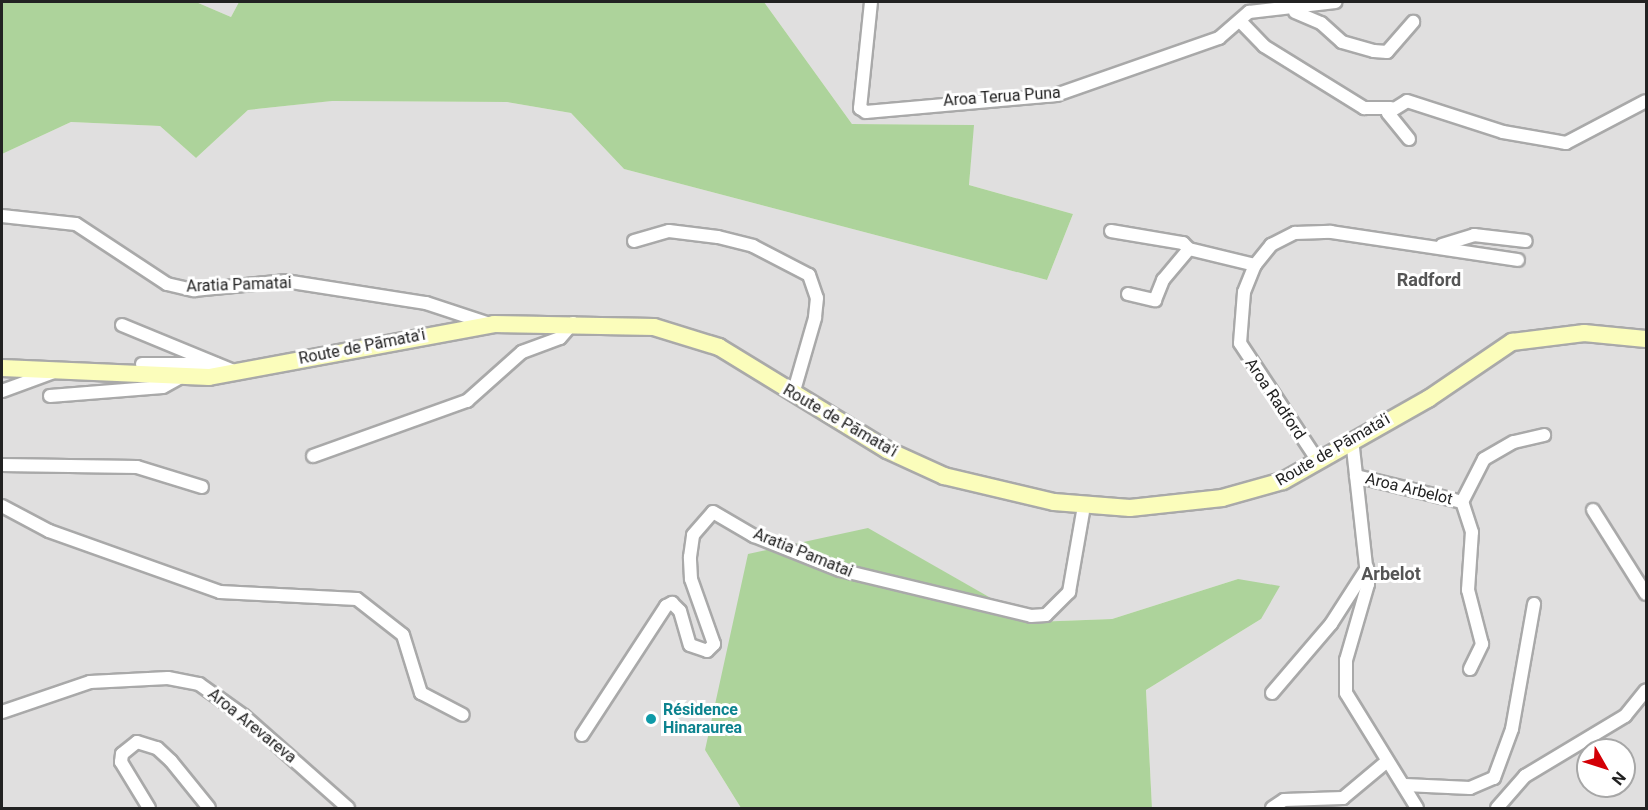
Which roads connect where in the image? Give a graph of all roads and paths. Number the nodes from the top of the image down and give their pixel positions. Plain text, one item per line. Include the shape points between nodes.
1 (871, 2) edge
2 (1335, 2) edge
3 (1291, 10) junction
4 (1240, 21) junction
5 (1413, 22) dead end
6 (1647, 101) edge
7 (1391, 108) junction
8 (1409, 139) dead end
9 (2, 216) edge
10 (1111, 231) dead end
11 (634, 241) dead end
12 (1526, 241) dead end
13 (1440, 246) junction
14 (1189, 249) junction
15 (1518, 260) dead end
16 (1255, 265) junction
17 (1128, 294) dead end
18 (573, 323) junction
19 (122, 325) dead end
20 (491, 325) junction
21 (1647, 339) edge
22 (142, 364) dead end
23 (2, 368) edge
24 (232, 369) junction
25 (58, 370) junction
26 (179, 378) junction
27 (2, 391) edge
28 (793, 394) junction
29 (50, 396) dead end
30 (1544, 435) dead end
31 (1352, 439) junction
32 (313, 456) dead end
33 (1318, 461) junction
34 (2, 465) edge
35 (1356, 476) junction
36 (202, 487) dead end
37 (1462, 502) junction
38 (1084, 506) junction
39 (2, 507) edge
40 (1593, 510) dead end
41 (1367, 568) junction
42 (1643, 589) edge
43 (1534, 604) dead end
44 (1470, 669) dead end
45 (1647, 690) edge
46 (1272, 693) dead end
47 (2, 712) edge
48 (463, 715) dead end
49 (582, 735) dead end
50 (1386, 762) junction
51 (1405, 785) junction
52 (1499, 805) edge
53 (149, 808) edge
54 (209, 808) edge
55 (348, 808) edge
56 (1272, 808) edge
57 (1417, 808) edge

1 - 4 street, Aroa Terua Puna via 860,108 866,112 1056,96 1186,52 1219,38
2 - 3 street, Aroa Terua Puna
3 - 4 street, Aroa Terua Puna via 1262,8
3 - 5 street, Aroa Terua Puna via 1309,15 1342,42 1374,51 1387,52
4 - 7 street via 1263,46 1364,108
6 - 7 street via 1566,143 1503,132 1420,102
7 - 8 street via 1388,113 1396,128
9 - 20 street, Aratia Pamatai via 76,224 167,284 194,290 285,281 426,303
10 - 14 street via 1183,243
11 - 28 street via 669,231 718,237 753,246 813,282 815,318
12 - 13 street, Aroa Radford via 1474,235
13 - 15 street, Aroa Radford
13 - 16 street, Aroa Radford via 1295,233 1271,245
14 - 16 street
14 - 17 street via 1163,280 1155,300
16 - 33 street, Aroa Radford via 1239,314 1240,343
18 - 20 main road, Route de Pāmata'i
18 - 28 main road, Route de Pāmata'i via 683,332 719,347
18 - 32 street via 560,338 522,352 467,401
19 - 24 street
20 - 24 main road, Route de Pāmata'i
21 - 31 main road, Route de Pāmata'i via 1584,333 1512,342 1428,399
22 - 24 street
23 - 25 main road, Route de Pāmata'i
24 - 26 main road, Route de Pāmata'i
25 - 26 main road, Route de Pāmata'i
25 - 27 street
26 - 29 street via 163,387
28 - 38 main road, Route de Pāmata'i via 928,470 974,485
30 - 37 street, Aroa Arbelot via 1514,442 1484,459
31 - 33 main road, Route de Pāmata'i
31 - 35 street, Aroa Arbelot
33 - 38 main road, Route de Pāmata'i via 1267,487 1214,499 1150,507
34 - 36 street via 137,467
35 - 37 street, Aroa Arbelot
35 - 41 street, Aroa Arbelot
37 - 44 street, Aroa Arbelot via 1472,531 1468,590 1482,644
38 - 49 street, Aratia Pamatai via 1069,592 1046,615 1031,616 840,570 754,536 714,512 693,535 690,557 691,579 715,635 714,644 707,651 690,645 680,611 672,603 666,606
39 - 48 street via 50,531 220,592 357,599 403,635 421,693
40 - 42 street
41 - 46 street via 1331,624
41 - 50 street, Aroa Arbelot via 1366,598 1344,675 1353,709
43 - 51 street via 1520,691 1491,782 1470,788
45 - 52 street via 1625,716 1540,765
47 - 55 street, Aroa Arevareva via 90,682 168,678 200,684 244,716
50 - 51 street, Aroa Arbelot
50 - 56 street via 1343,798 1284,800
51 - 57 street, Aroa Arbelot
53 - 54 street via 121,762 122,754 137,742 157,748

